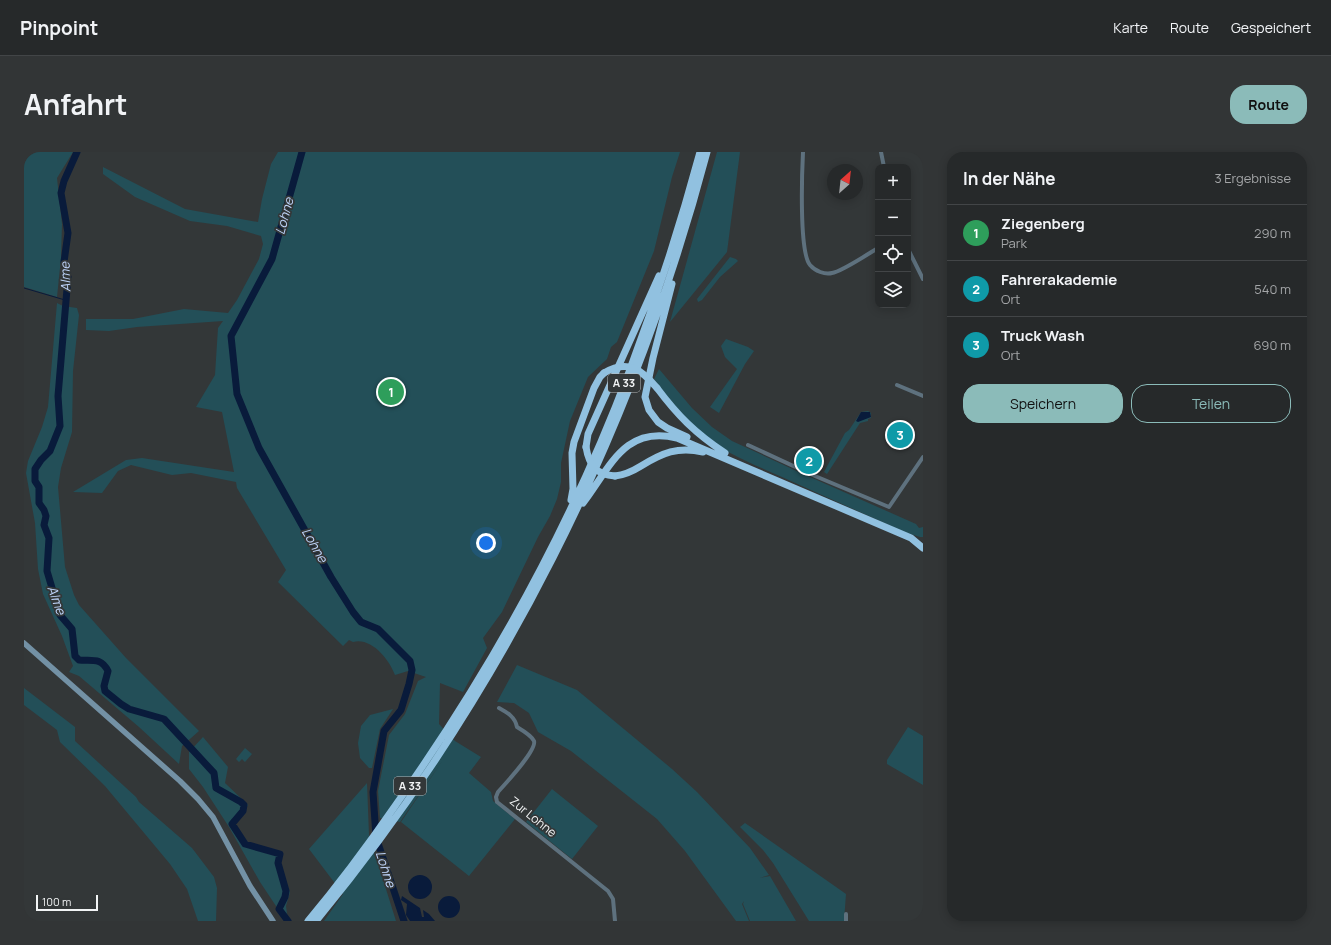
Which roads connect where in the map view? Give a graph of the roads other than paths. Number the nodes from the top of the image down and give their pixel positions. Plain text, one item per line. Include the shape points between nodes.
1 (700, 152) edge
2 (708, 152) edge
3 (803, 152) edge
4 (881, 152) edge
5 (883, 164) edge
6 (672, 248) junction
7 (875, 250) edge
8 (911, 255) edge
9 (674, 266) junction
10 (923, 279) edge
11 (897, 384) dead end
12 (923, 396) edge
13 (748, 445) dead end
14 (727, 457) junction
15 (923, 457) edge
16 (575, 514) junction
17 (567, 516) junction
18 (911, 538) junction
19 (923, 540) edge
20 (923, 548) edge
21 (24, 643) edge
22 (503, 645) junction
23 (499, 708) dead end
24 (846, 914) dead end
25 (273, 921) edge
26 (308, 921) edge
27 (316, 921) edge
28 (615, 921) edge
29 (846, 921) edge

1 - 6 highway, A 33
2 - 9 highway, A 33
3 - 7 street via 801,188 805,252 809,265 816,271 833,273
4 - 5 street
6 - 14 highway, bridge via 667,254 588,434 588,458 598,470 609,476 616,476 629,473 659,455 678,450
6 - 17 highway, A 33 via 628,374
8 - 10 street
9 - 14 highway via 673,281 646,389 646,405 652,416 667,428
9 - 16 highway, A 33 via 632,384
11 - 12 street
13 - 15 street via 889,507
14 - 16 highway via 667,435 638,439 621,450
14 - 17 highway, bridge via 683,420 643,372 628,366 616,367 600,377 574,442 573,489
14 - 18 highway via 778,477
16 - 22 highway, A 33 via 542,580
17 - 22 highway, A 33
18 - 19 highway
18 - 20 highway
21 - 25 street via 198,799 214,817 250,886
22 - 26 highway, A 33 via 418,775 367,847
22 - 27 highway, A 33 via 467,711 427,773 372,850
23 - 28 street, Zur Lohne via 512,716 517,727 532,738 534,746 498,792 497,802 608,891 613,899
24 - 29 street

